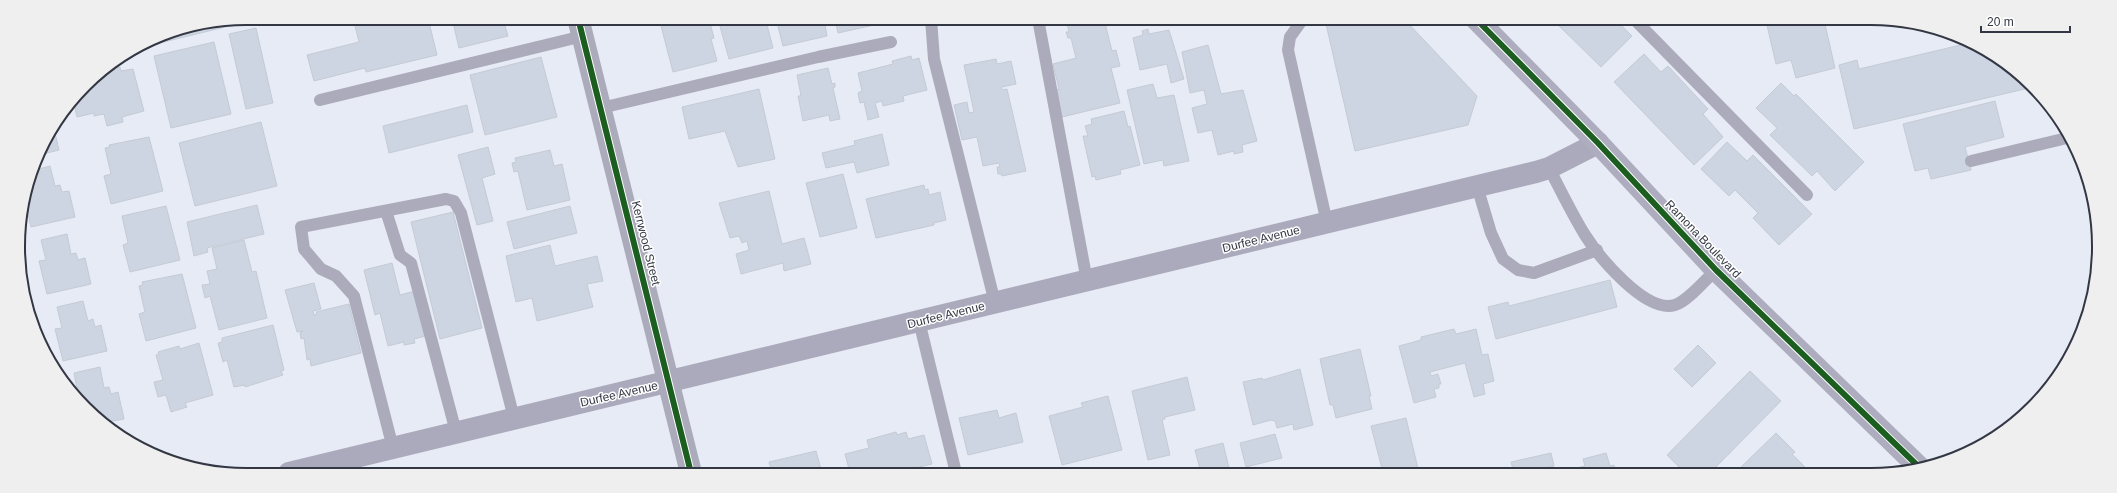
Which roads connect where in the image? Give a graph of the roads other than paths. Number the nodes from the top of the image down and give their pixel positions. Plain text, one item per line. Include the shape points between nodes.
1 (931, 25) edge
2 (1039, 25) edge
3 (1299, 25) edge
4 (1481, 25) edge
5 (1640, 25) edge
6 (580, 27) edge
7 (891, 42) dead end
8 (320, 100) dead end
9 (601, 108) junction
10 (2064, 139) edge
11 (1598, 143) junction
12 (1971, 162) dead end
13 (1549, 168) junction
14 (1477, 186) junction
15 (1807, 195) dead end
16 (386, 210) junction
17 (1327, 223) junction
18 (1597, 250) junction
19 (1716, 270) junction
20 (1087, 281) junction
21 (995, 303) junction
22 (919, 321) junction
23 (669, 382) junction
24 (514, 418) junction
25 (456, 432) junction
26 (393, 448) junction
27 (1915, 464) edge
28 (310, 468) edge
29 (690, 468) edge
30 (955, 468) edge

1 - 21 lane via 934,59
2 - 20 lane
3 - 17 lane via 1290,37 1288,50
4 - 11 main road, Ramona Boulevard
5 - 15 lane
6 - 8 lane
6 - 9 street, Kerrwood Street
7 - 9 lane
9 - 23 street, Kerrwood Street
10 - 12 lane
11 - 13 main road, Durfee Avenue
11 - 19 main road, Ramona Boulevard
13 - 14 main road, Durfee Avenue
13 - 18 lane via 1585,236
14 - 17 main road, Durfee Avenue
14 - 18 lane via 1491,233 1503,259 1518,270 1534,272
16 - 24 lane via 446,199 454,201 461,213
16 - 25 lane via 400,255 411,263
16 - 26 lane via 301,227 304,249 321,269 336,276 354,296
17 - 20 main road, Durfee Avenue
18 - 19 lane via 1643,298 1660,306 1683,301
19 - 27 main road, Ramona Boulevard
20 - 21 main road, Durfee Avenue
21 - 22 main road, Durfee Avenue
22 - 23 main road, Durfee Avenue
22 - 30 lane
23 - 24 main road, Durfee Avenue
23 - 29 street, Kerrwood Street
24 - 25 main road, Durfee Avenue
25 - 26 main road, Durfee Avenue
26 - 28 main road, Durfee Avenue

